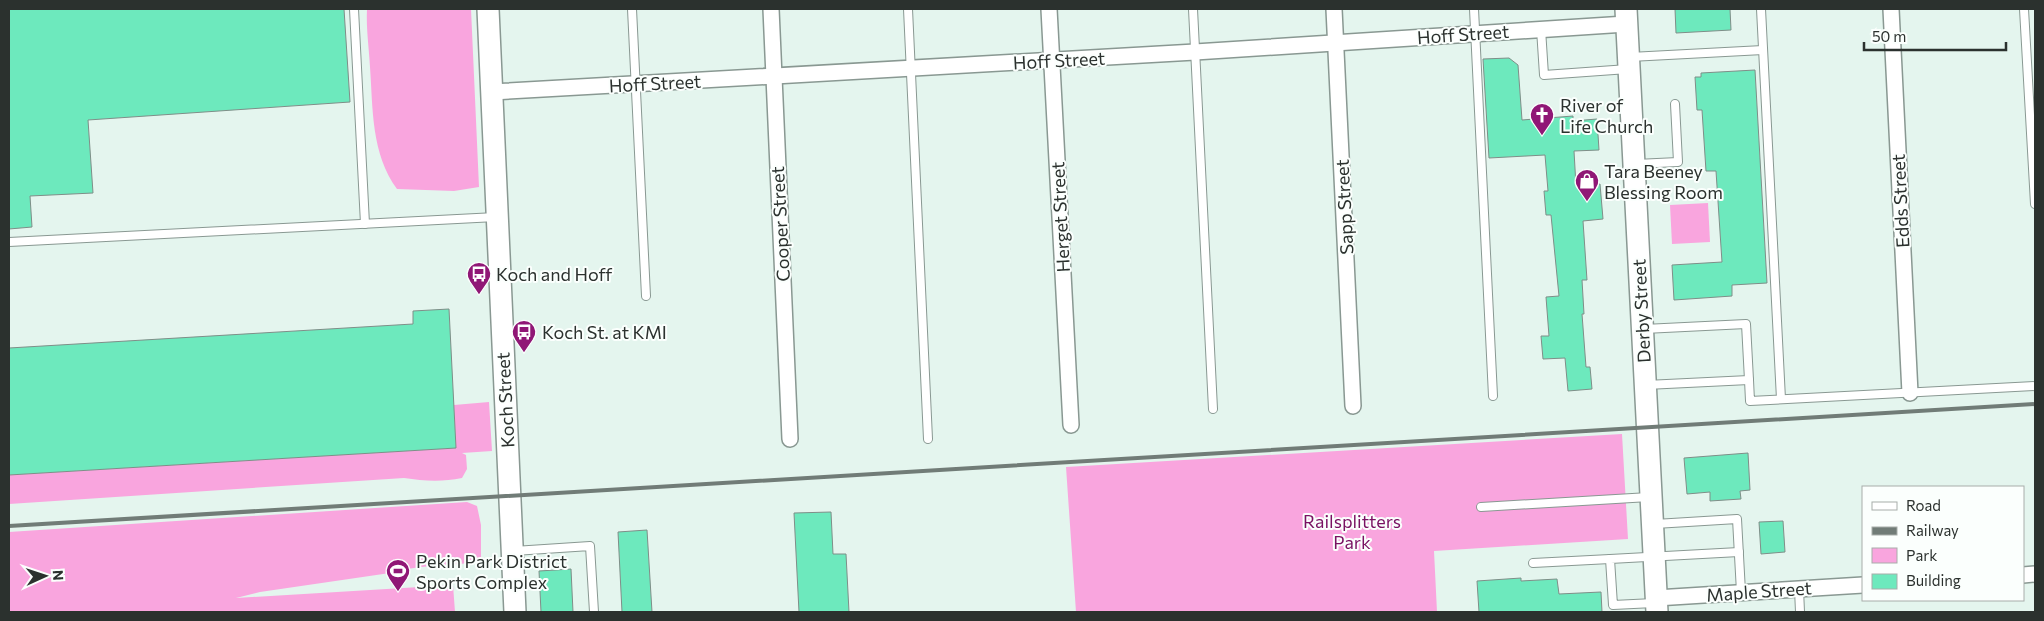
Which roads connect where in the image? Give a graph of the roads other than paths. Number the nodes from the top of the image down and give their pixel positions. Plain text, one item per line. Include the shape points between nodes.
1 (354, 9) edge
2 (488, 9) edge
3 (632, 9) edge
4 (771, 9) edge
5 (908, 9) edge
6 (1050, 9) edge
7 (1193, 9) edge
8 (1334, 9) edge
9 (1474, 9) edge
10 (1761, 9) edge
11 (1891, 9) edge
12 (2024, 9) edge
13 (1626, 16) edge
14 (1541, 29) junction
15 (1475, 34) junction
16 (1336, 43) junction
17 (1763, 50) junction
18 (1195, 52) junction
19 (1052, 61) junction
20 (1628, 63) junction
21 (910, 69) junction
22 (773, 75) junction
23 (636, 84) junction
24 (492, 92) junction
25 (1675, 104) dead end
26 (1634, 164) junction
27 (2035, 204) edge
28 (496, 217) junction
29 (365, 224) junction
30 (9, 242) edge
31 (646, 296) dead end
32 (1642, 329) junction
33 (1749, 380) junction
34 (1645, 385) junction
35 (2035, 386) edge
36 (1910, 393) junction
37 (1493, 396) dead end
38 (1781, 399) junction
39 (1354, 406) dead end
40 (1213, 409) dead end
41 (1071, 425) dead end
42 (790, 438) dead end
43 (928, 439) dead end
44 (1651, 497) junction
45 (1481, 507) dead end
46 (1653, 524) junction
47 (512, 551) junction
48 (1739, 552) junction
49 (1654, 557) junction
50 (1610, 559) junction
51 (1533, 564) dead end
52 (1862, 585) edge
53 (1799, 589) junction
54 (1741, 592) junction
55 (1657, 604) edge
56 (515, 612) edge
57 (594, 612) edge
58 (1800, 612) edge

1 - 29 lane
2 - 24 street, Koch Street
3 - 23 lane
4 - 22 street, Cooper Street
5 - 21 lane
6 - 19 street, Herget Street
7 - 18 lane
8 - 16 street, Sapp Street
9 - 15 lane
10 - 17 lane
11 - 36 street, Edds Street
12 - 27 lane
13 - 14 street, Hoff Street
13 - 20 street, Derby Street
14 - 15 street, Hoff Street
14 - 20 lane via 1544,75
15 - 16 street, Hoff Street
15 - 37 lane
16 - 18 street, Hoff Street
16 - 39 street, Sapp Street
17 - 20 lane
17 - 38 lane
18 - 19 street, Hoff Street
18 - 40 lane
19 - 21 street, Hoff Street
19 - 41 street, Herget Street
20 - 26 street, Derby Street
21 - 22 street, Hoff Street
21 - 43 lane
22 - 23 street, Hoff Street
22 - 42 street, Cooper Street
23 - 24 street, Hoff Street
23 - 31 lane
24 - 28 street, Koch Street
25 - 26 lane via 1678,162
26 - 32 street, Derby Street
28 - 29 lane
28 - 47 street, Koch Street
29 - 30 lane
32 - 33 lane via 1746,324
32 - 34 street, Derby Street
33 - 34 lane
33 - 38 lane via 1750,401
34 - 44 street, Derby Street
35 - 36 lane
36 - 38 lane
44 - 45 lane
44 - 46 street, Derby Street
46 - 48 lane via 1737,520
46 - 49 street, Derby Street
47 - 56 street, Koch Street
47 - 57 lane via 590,546
48 - 49 lane
48 - 54 lane
49 - 50 lane
49 - 55 street, Derby Street
50 - 51 lane
50 - 55 lane via 1613,605
52 - 53 street, Maple Street
53 - 54 street, Maple Street
53 - 58 lane
54 - 55 street, Maple Street

